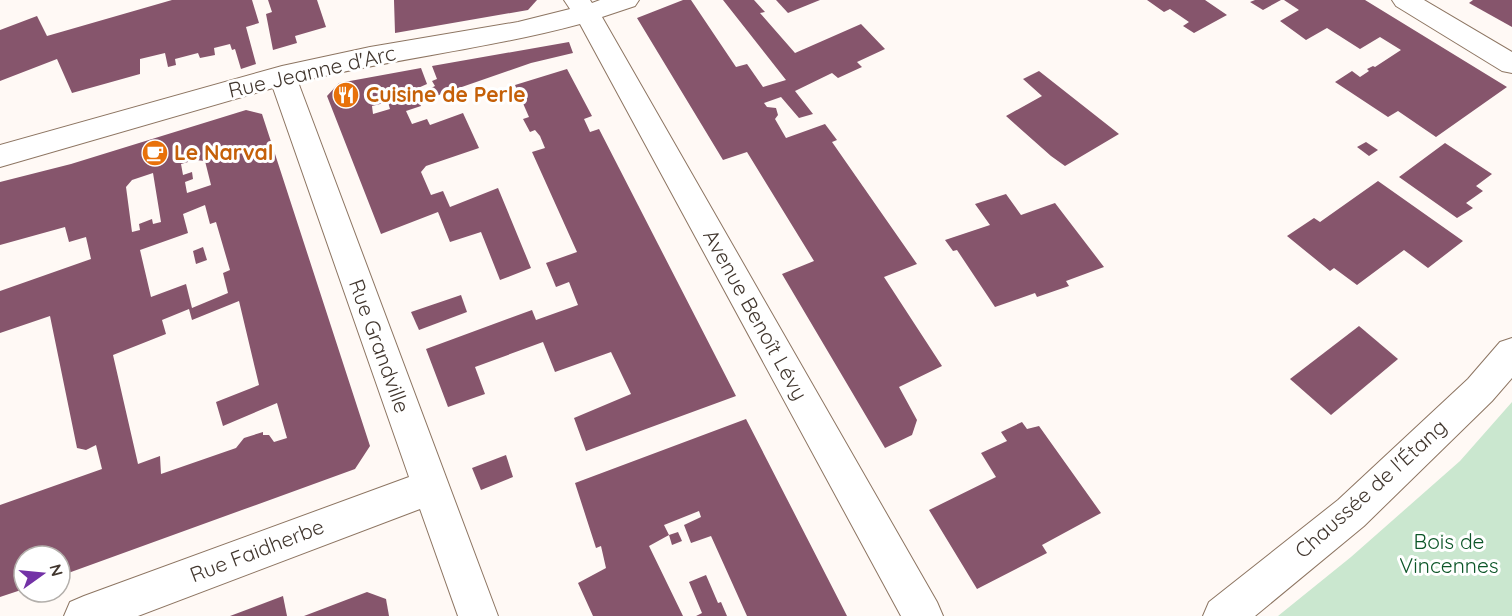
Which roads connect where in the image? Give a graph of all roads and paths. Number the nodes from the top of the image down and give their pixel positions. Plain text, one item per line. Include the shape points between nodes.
1 (626, 0) edge
2 (1405, 0) edge
3 (582, 7) edge
4 (1512, 64) edge
5 (282, 75) junction
6 (0, 156) edge
7 (1512, 353) edge
8 (431, 487) junction
9 (84, 616) edge
10 (478, 616) edge
11 (923, 616) edge
12 (1223, 616) edge

1 - 3 street, Rue Jeanne d'Arc
2 - 4 street
3 - 5 street, Rue Jeanne d'Arc via 548,25
3 - 11 street, Avenue Benoît Lévy
5 - 6 street, Rue Jeanne d'Arc
5 - 8 street, Rue Grandville
7 - 12 street, Chaussée de l'Étang via 1480,390 1351,513
8 - 9 street, Rue Faidherbe
8 - 10 street, Rue Grandville

